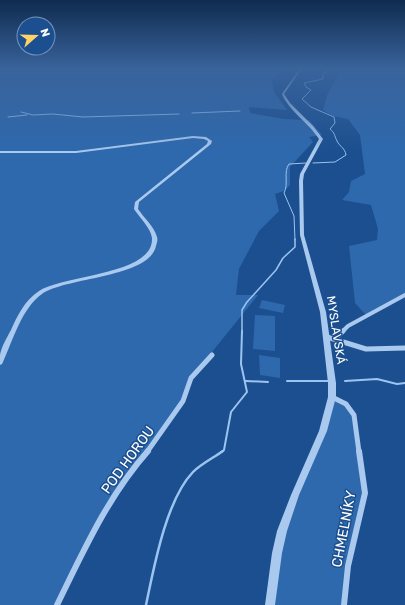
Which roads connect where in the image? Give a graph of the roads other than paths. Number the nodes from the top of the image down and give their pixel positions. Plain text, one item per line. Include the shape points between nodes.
1 (283, 96) edge
2 (0, 152) edge
3 (405, 295) edge
4 (327, 337) junction
5 (336, 338) junction
6 (405, 348) edge
7 (212, 355) dead end
8 (0, 362) edge
9 (332, 398) junction
10 (57, 605) edge
11 (270, 605) edge
12 (344, 605) edge

1 - 4 street, MYSLAVSKÁ via 311,124 321,139 302,174 302,236 322,306
2 - 8 street via 76,152 196,137 210,141 137,202 136,208 155,240 153,252 148,258 130,268 61,283 40,292 26,308
3 - 5 street via 348,326
4 - 5 street
4 - 9 street, MYSLAVSKÁ
5 - 6 street via 353,346 368,349
7 - 10 street, POD HOROU via 191,378 183,401 122,485 93,532
9 - 11 street, MYSLAVSKÁ via 323,431 284,525 277,553
9 - 12 street, CHMEĽNÍKY via 346,404 354,415 365,493 348,566

